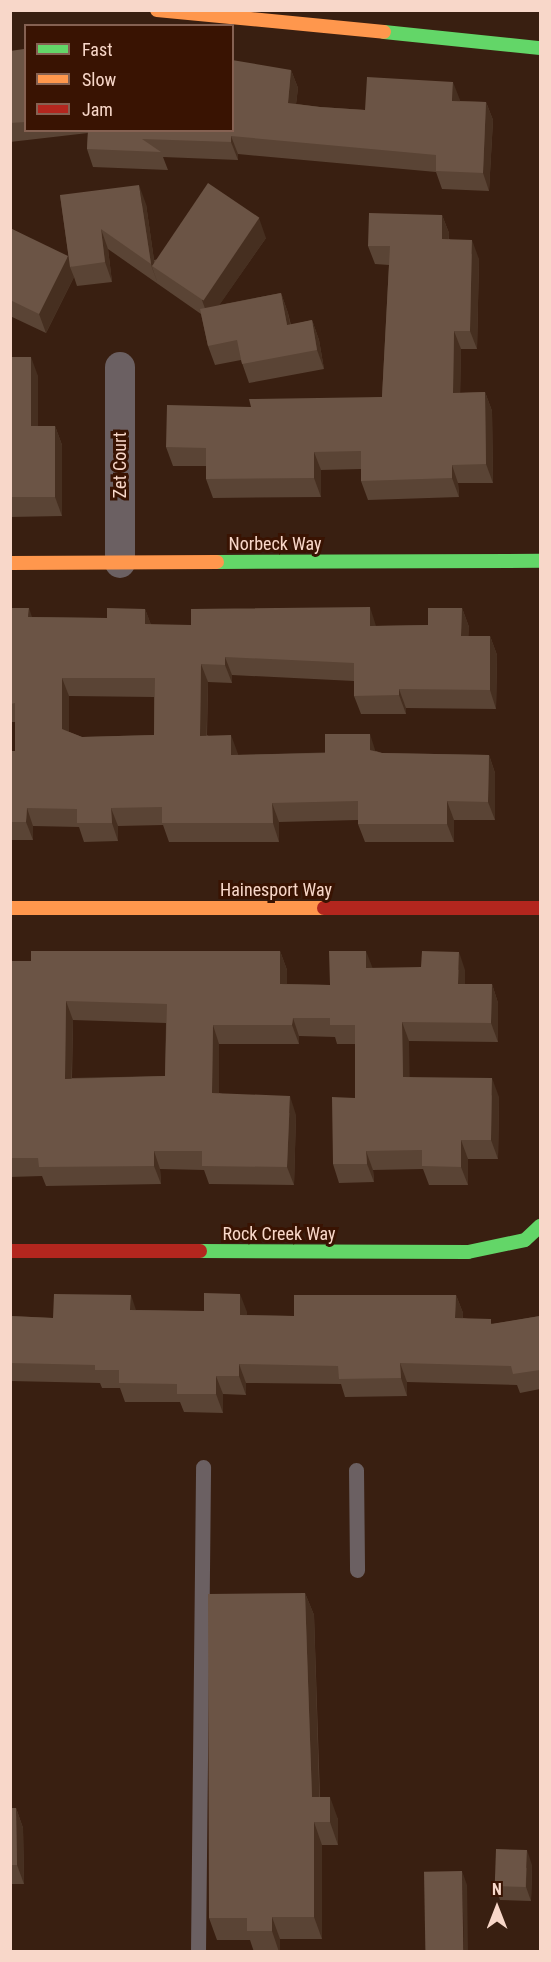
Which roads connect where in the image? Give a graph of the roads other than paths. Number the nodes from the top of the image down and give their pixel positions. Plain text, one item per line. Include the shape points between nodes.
1 (157, 10) edge
2 (540, 48) edge
3 (120, 367) dead end
4 (540, 561) edge
5 (120, 562) junction
6 (10, 563) edge
7 (10, 908) edge
8 (540, 908) edge
9 (540, 1226) edge
10 (10, 1251) edge
11 (203, 1467) dead end
12 (356, 1470) dead end
13 (357, 1570) dead end
14 (198, 1952) edge

1 - 2 street
3 - 5 street, Zet Court
4 - 5 street, Norbeck Way
5 - 6 street, Norbeck Way
7 - 8 street, Hainesport Way
9 - 10 street, Rock Creek Way via 525,1240 468,1252
11 - 14 lane
12 - 13 lane

